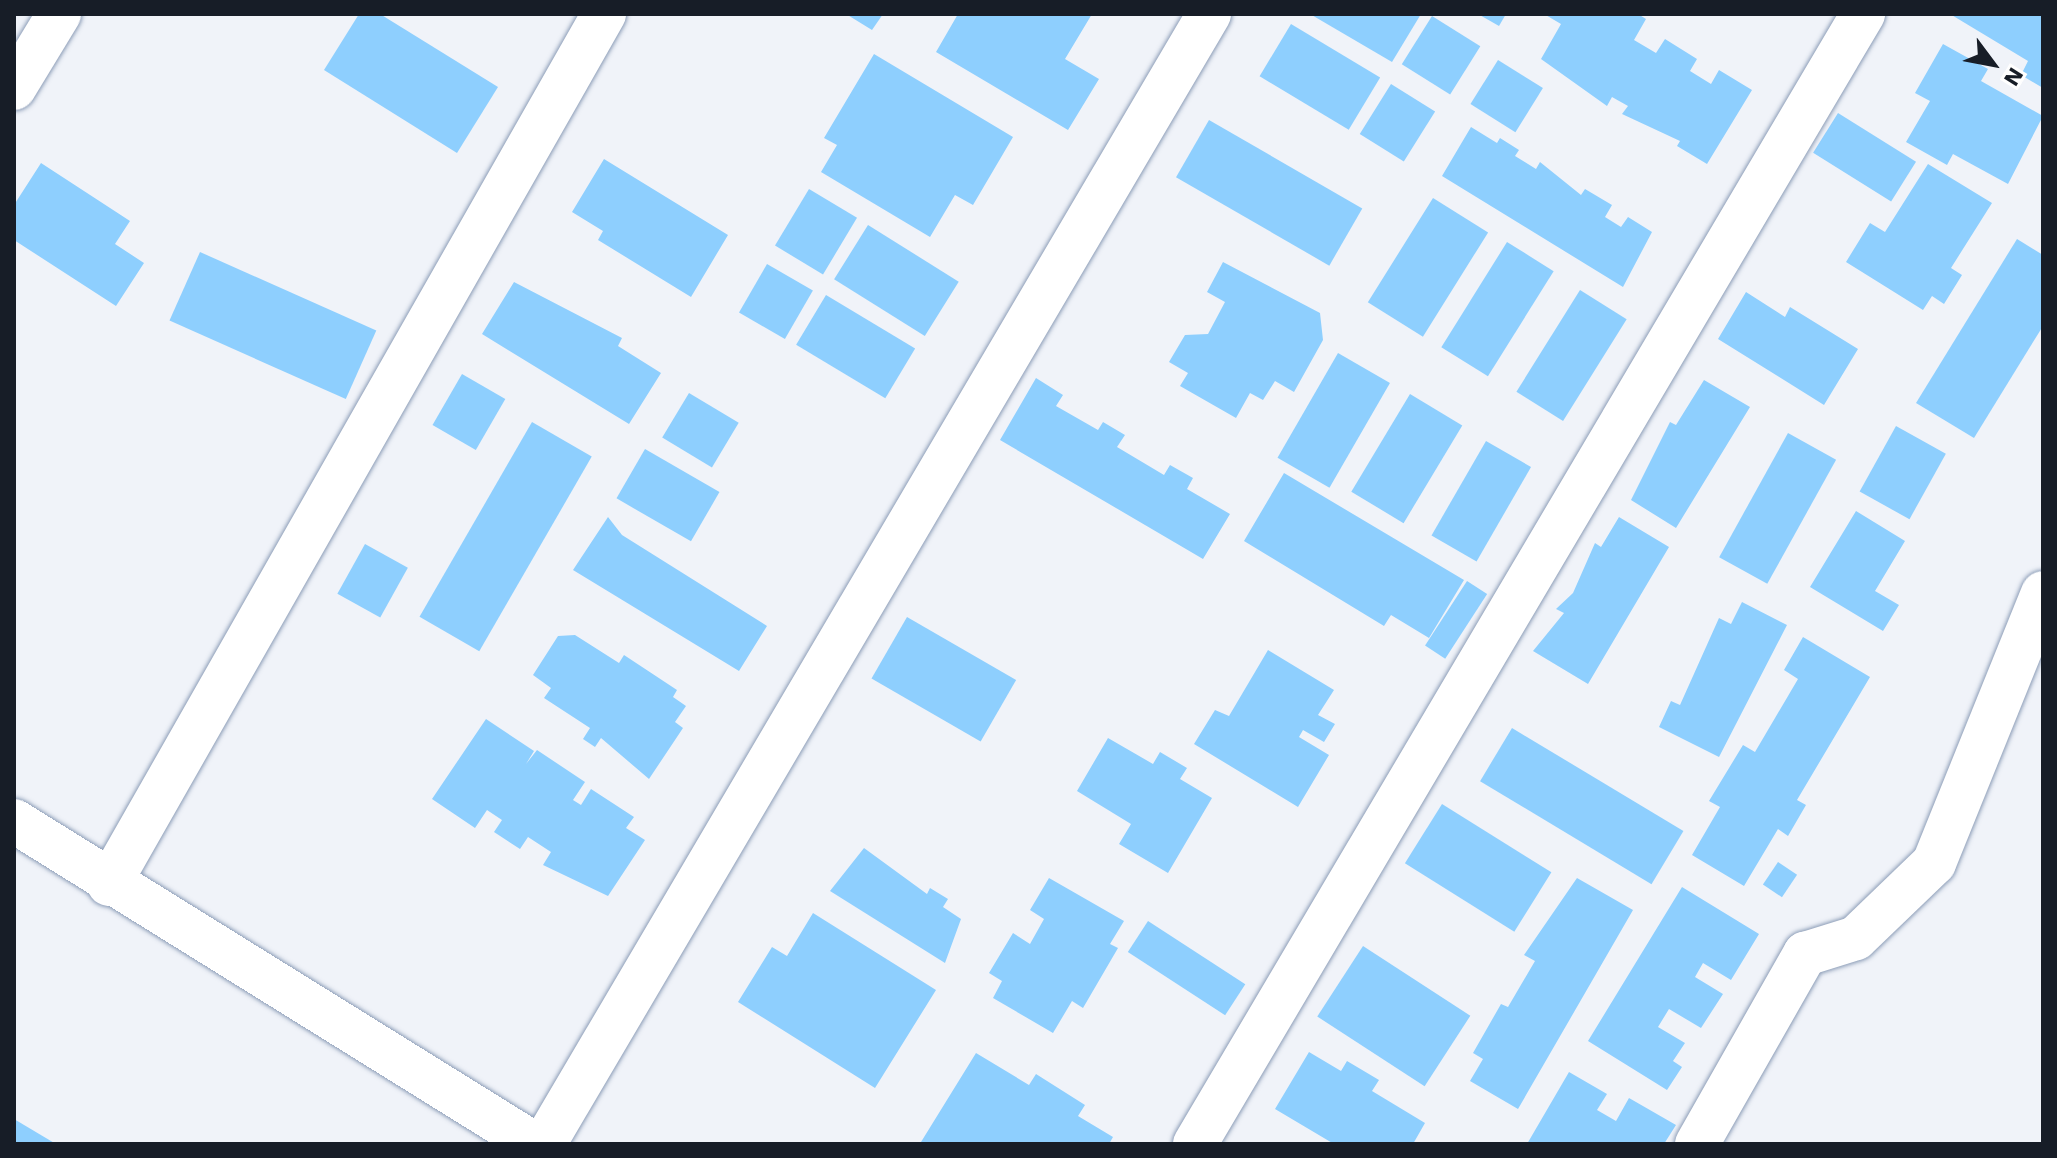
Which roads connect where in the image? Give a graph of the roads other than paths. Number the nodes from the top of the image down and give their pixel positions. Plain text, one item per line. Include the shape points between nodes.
1 (59, 14) edge
2 (604, 14) edge
3 (1209, 14) edge
4 (1863, 14) edge
5 (14, 88) edge
6 (2043, 593) edge
7 (14, 821) edge
8 (109, 884) junction
9 (534, 1144) edge
10 (544, 1144) edge
11 (1195, 1144) edge
12 (1697, 1144) edge

1 - 5 street
2 - 8 street
3 - 10 street
4 - 11 street
6 - 12 street via 1934,863 1856,938 1805,954
7 - 8 street
8 - 9 street

